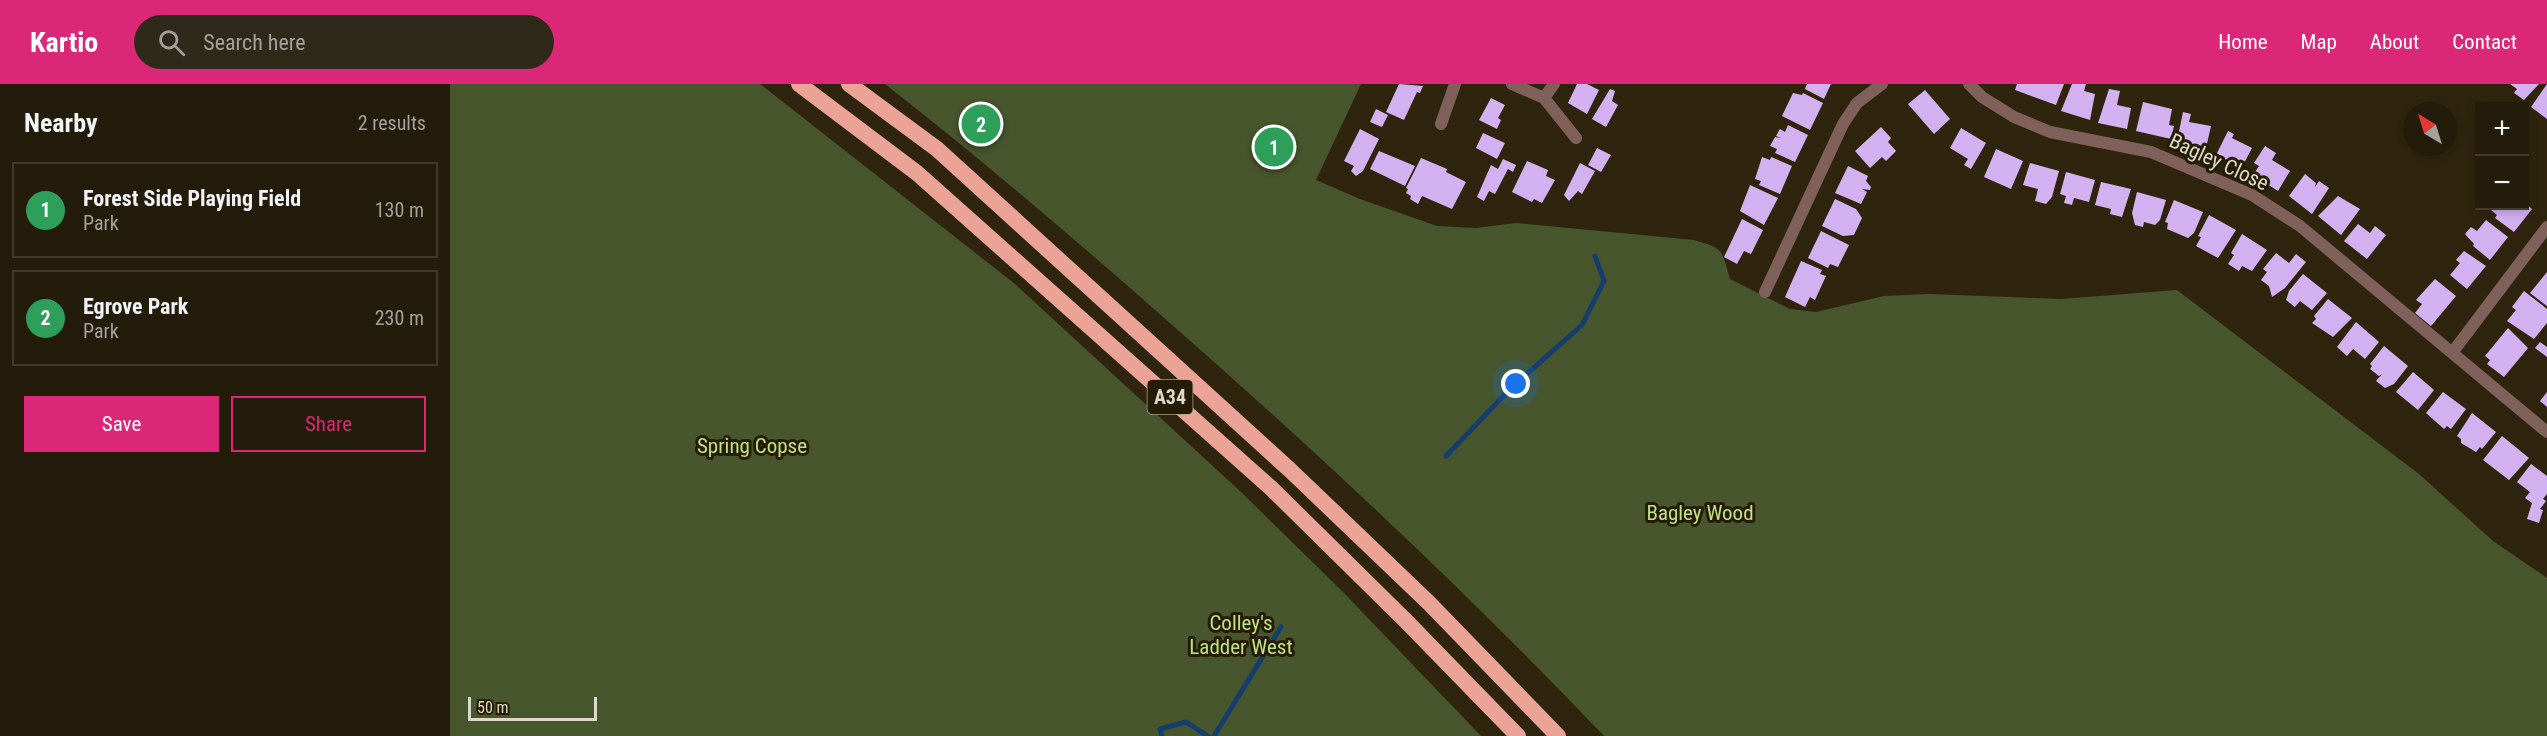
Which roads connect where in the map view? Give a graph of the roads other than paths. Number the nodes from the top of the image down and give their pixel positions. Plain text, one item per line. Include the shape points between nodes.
1 (799, 84) edge
2 (849, 84) edge
3 (1455, 84) edge
4 (1512, 84) edge
5 (1554, 84) edge
6 (1882, 84) edge
7 (1969, 84) edge
8 (1544, 98) junction
9 (1441, 124) dead end
10 (1576, 138) dead end
11 (2547, 227) edge
12 (1765, 292) dead end
13 (2452, 353) junction
14 (2547, 432) edge
15 (1518, 736) edge
16 (1558, 736) edge

1 - 15 highway, A34 via 918,173 1271,488
2 - 16 highway, A34 via 937,149 1290,470 1429,603
3 - 9 street
4 - 8 street
5 - 8 street
6 - 12 street via 1857,103 1843,124
7 - 13 street, Bagley Close via 2014,117 2050,132 2151,152 2252,195 2300,226
8 - 10 street
11 - 13 street
13 - 14 street, Bagley Close

